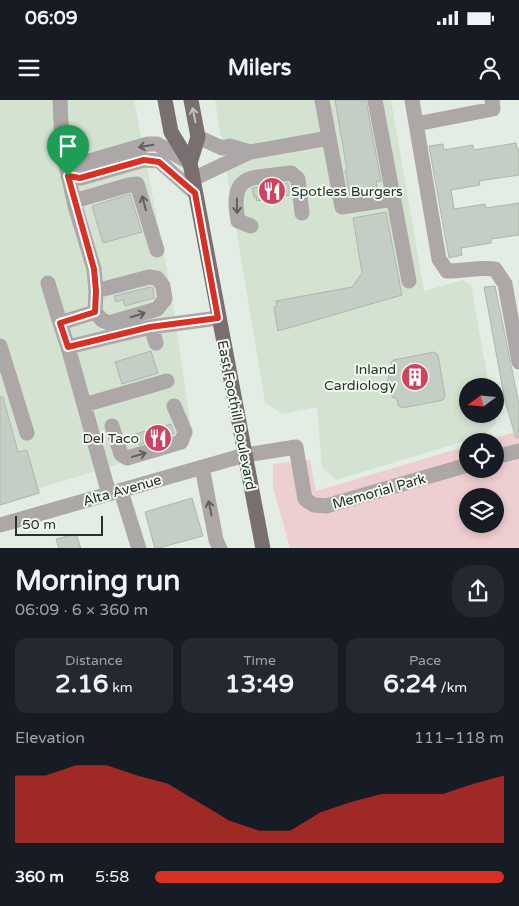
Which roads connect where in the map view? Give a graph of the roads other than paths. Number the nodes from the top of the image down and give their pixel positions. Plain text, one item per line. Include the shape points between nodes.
1 (60, 100) edge
2 (165, 100) edge
3 (191, 100) edge
4 (322, 100) edge
5 (375, 100) edge
6 (412, 100) edge
7 (492, 100) edge
8 (416, 124) junction
9 (198, 137) junction
10 (329, 138) junction
11 (250, 152) junction
12 (190, 163) junction
13 (68, 176) junction
14 (194, 186) junction
15 (393, 199) junction
16 (74, 201) junction
17 (302, 213) dead end
18 (251, 226) dead end
19 (157, 250) dead end
20 (409, 281) dead end
21 (48, 283) dead end
22 (96, 291) junction
23 (95, 312) junction
24 (218, 318) junction
25 (60, 323) junction
26 (150, 327) junction
27 (156, 343) dead end
28 (0, 346) edge
29 (68, 347) junction
30 (519, 362) edge
31 (167, 381) dead end
32 (84, 405) junction
33 (174, 406) dead end
34 (112, 426) dead end
35 (27, 434) dead end
36 (519, 450) edge
37 (504, 454) edge
38 (245, 456) junction
39 (202, 467) junction
40 (459, 468) edge
41 (115, 492) junction
42 (0, 526) edge
43 (138, 548) edge
44 (220, 548) edge
45 (263, 548) edge

1 - 13 street via 62,145
2 - 12 main road, East Foothill Boulevard via 170,132
9 -> 3 main road, East Foothill Boulevard
4 - 10 street
5 - 15 street
6 - 8 street
7 - 8 street via 493,109
8 - 30 street via 439,259 447,270 495,269 505,284
9 - 11 street via 222,148 230,146
9 - 12 main road, East Foothill Boulevard
10 - 11 street
10 - 15 street via 342,207
11 - 14 street
12 -> 13 street via 157,144 148,144 72,166
12 - 14 main road, East Foothill Boulevard
13 - 14 street via 80,178 144,160 159,162
13 - 16 street
14 - 24 main road, East Foothill Boulevard
15 - 20 street
19 -> 16 street via 137,184
16 - 22 street via 94,269
17 -> 18 street via 298,179 291,173 245,180 239,185 235,205 238,221
21 - 25 street
22 - 23 street
23 -> 22 street via 109,324 156,309 165,299 163,286 157,278 149,277
23 - 25 street
24 - 26 street
24 - 38 main road, East Foothill Boulevard
25 - 29 street
26 - 27 street
26 - 29 street
28 - 35 street
29 - 32 street
31 - 32 street
32 - 41 street
34 -> 33 street via 121,454 127,458 181,442 185,432
36 - 37 street
38 - 39 street, Alta Avenue
38 - 40 street, Memorial Park via 296,447 305,499 314,505 326,506
38 - 45 main road, East Foothill Boulevard
39 - 41 street, Alta Avenue
44 -> 39 street
41 - 42 street, Alta Avenue
41 - 43 street

